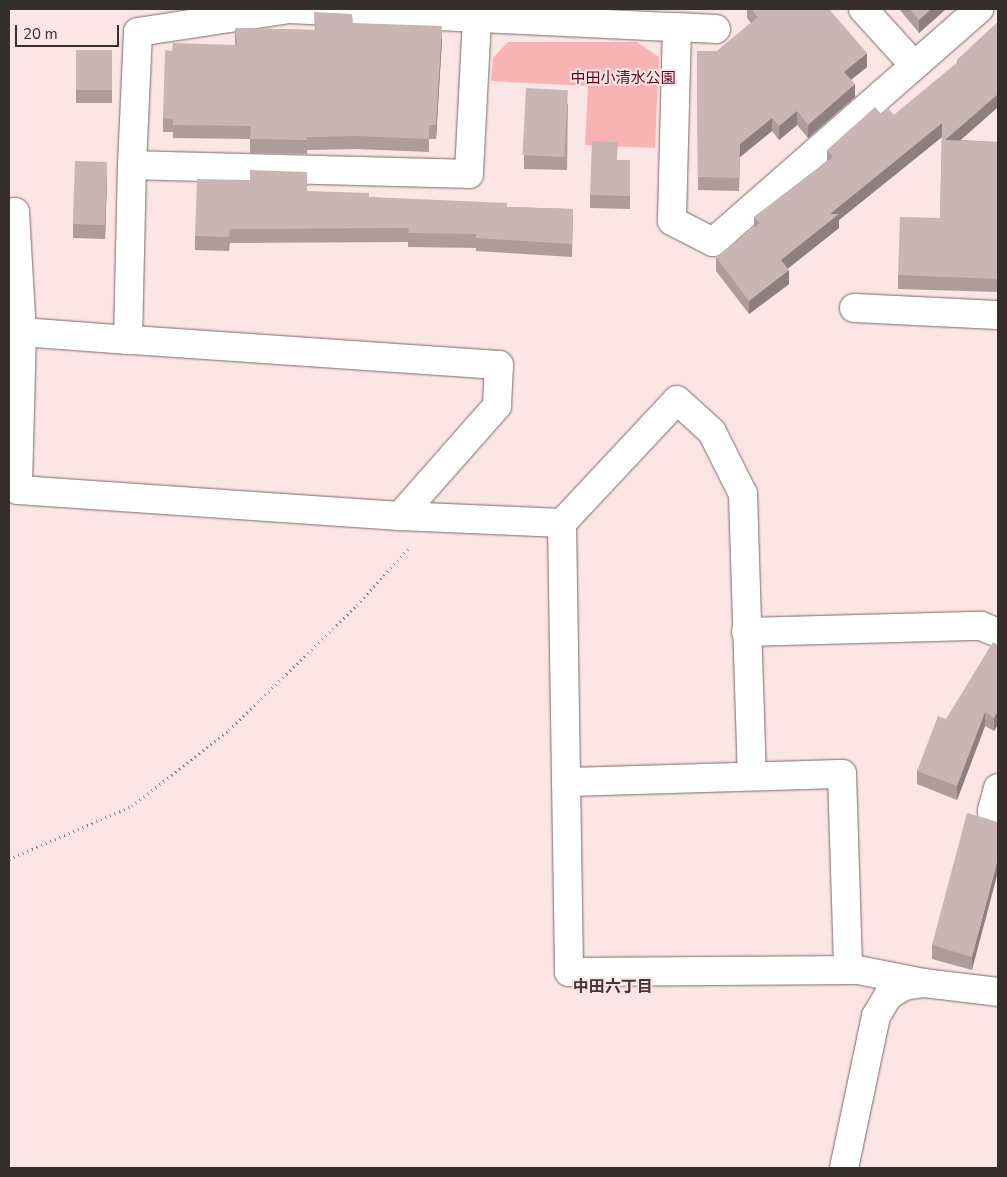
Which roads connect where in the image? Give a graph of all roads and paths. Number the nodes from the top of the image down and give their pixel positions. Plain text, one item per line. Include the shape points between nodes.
1 (864, 9) edge
2 (979, 9) edge
3 (377, 11) edge
4 (477, 19) junction
5 (677, 27) junction
6 (716, 28) dead end
7 (914, 65) junction
8 (132, 165) junction
9 (9, 213) edge
10 (854, 308) dead end
11 (998, 315) edge
12 (22, 332) junction
13 (128, 340) junction
14 (400, 516) junction
15 (436, 518) junction
16 (562, 523) junction
17 (746, 632) junction
18 (998, 633) edge
19 (752, 776) junction
20 (566, 782) junction
21 (998, 788) edge
22 (998, 812) edge
23 (9, 859) edge
24 (848, 970) junction
25 (924, 983) junction
26 (998, 992) edge
27 (844, 1168) edge

1 - 7 street
2 - 7 street
3 - 4 street
3 - 8 street via 289,9 138,32
4 - 5 street
4 - 8 street via 469,174
5 - 6 street
5 - 7 street via 672,221 713,242
8 - 13 street
9 - 12 street via 15,212
10 - 11 street
12 - 13 street
12 - 14 street via 18,490
13 - 14 street via 500,365 497,406
14 - 15 street
15 - 16 street
15 - 23 path via 357,605 229,730 132,806
16 - 17 street via 678,400 712,432 743,494
16 - 20 street
17 - 18 street via 981,626
17 - 19 street
19 - 20 street
19 - 24 street via 842,774
20 - 24 street via 569,972
21 - 22 street via 992,811
24 - 25 street
25 - 26 street
25 - 27 street via 904,986 888,996 876,1016

